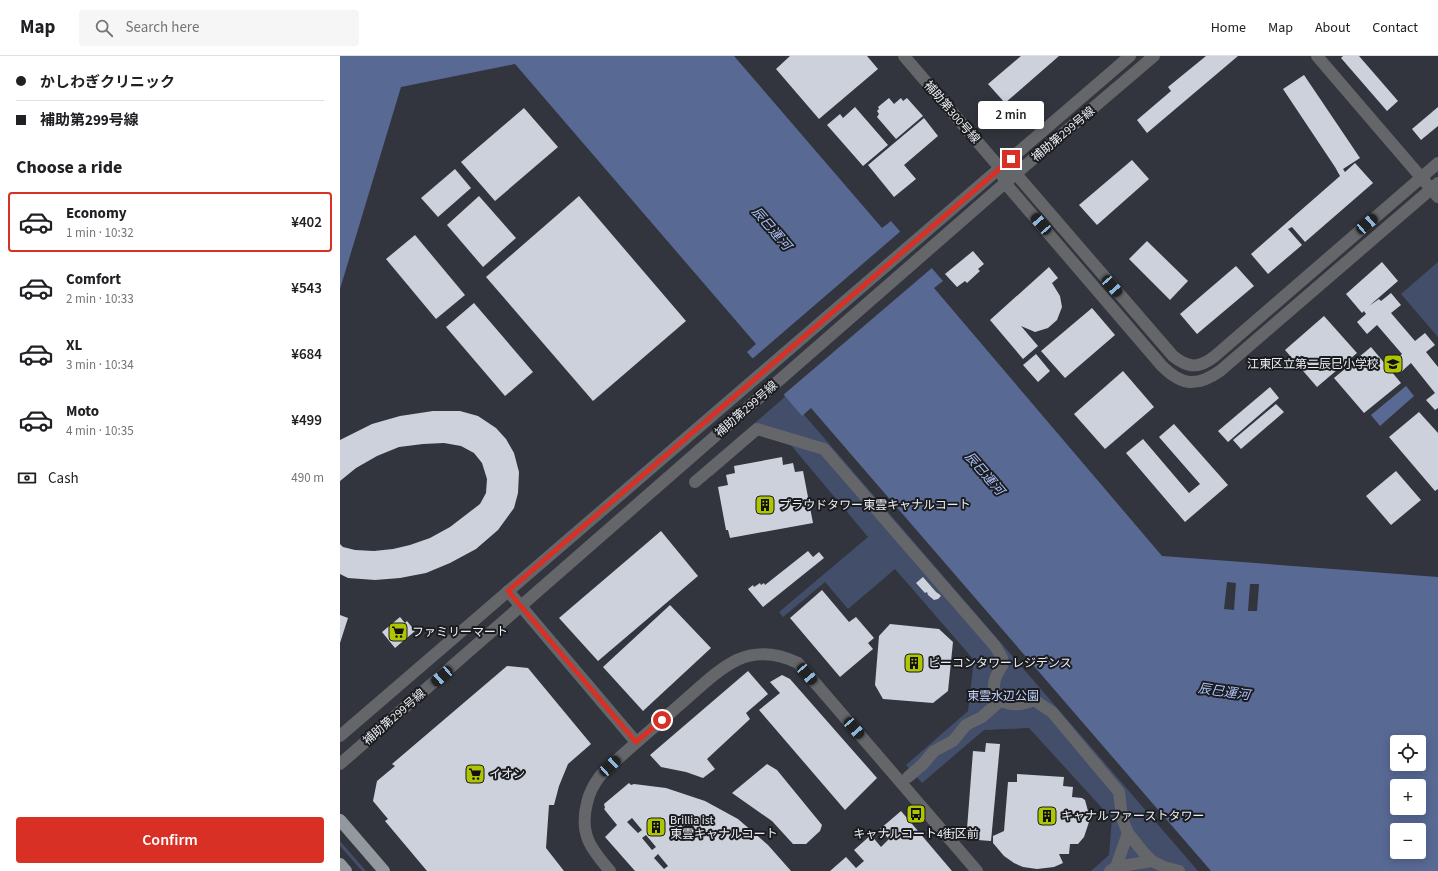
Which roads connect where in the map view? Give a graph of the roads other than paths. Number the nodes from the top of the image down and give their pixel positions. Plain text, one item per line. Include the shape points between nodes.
1 (904, 56) edge
2 (1130, 56) edge
3 (1154, 56) edge
4 (1316, 56) edge
5 (1438, 163) edge
6 (1000, 168) junction
7 (1016, 174) junction
8 (1421, 177) junction
9 (1005, 183) junction
10 (1436, 189) edge
11 (695, 482) dead end
12 (508, 591) junction
13 (521, 606) junction
14 (1000, 701) junction
15 (354, 724) junction
16 (340, 732) edge
17 (340, 736) edge
18 (636, 742) junction
19 (340, 764) edge
20 (908, 777) dead end
21 (340, 820) edge
22 (1128, 833) junction
23 (1152, 861) junction
24 (340, 864) edge
25 (1113, 869) edge
26 (346, 871) edge
27 (384, 871) edge
28 (610, 871) edge
29 (977, 871) edge
30 (1179, 871) edge

1 - 6 street, 補助第300号線
2 - 6 street, 補助第299号線
3 - 7 street, 補助第299号線
4 - 8 street
5 - 8 street
6 - 7 street
6 - 9 street
6 - 12 street, 補助第299号線
7 - 8 street via 1173,356 1186,365 1196,366 1206,363 1215,356
7 - 9 street, 補助第299号線
8 - 10 street
9 - 10 street via 1162,366 1176,378 1192,383 1210,379
9 - 13 street, 補助第299号線
11 - 14 street via 757,429 824,450 995,646 1002,658 1002,666 994,684 995,693
12 - 13 street
12 - 15 street, 補助第299号線
13 - 18 street
13 - 19 street, 補助第299号線
14 - 20 street via 982,717 966,725 953,741 934,751
14 - 22 street via 1021,705 1034,700 1052,712 1119,792 1122,818
15 - 16 street
15 - 17 street, 補助第299号線
18 - 28 street via 601,775 587,802 586,836 593,852
18 - 29 street via 718,672 736,660 769,654 786,657 798,663
21 - 27 main road
22 - 23 street
22 - 25 street
23 - 25 street
23 - 30 street
24 - 26 main road

